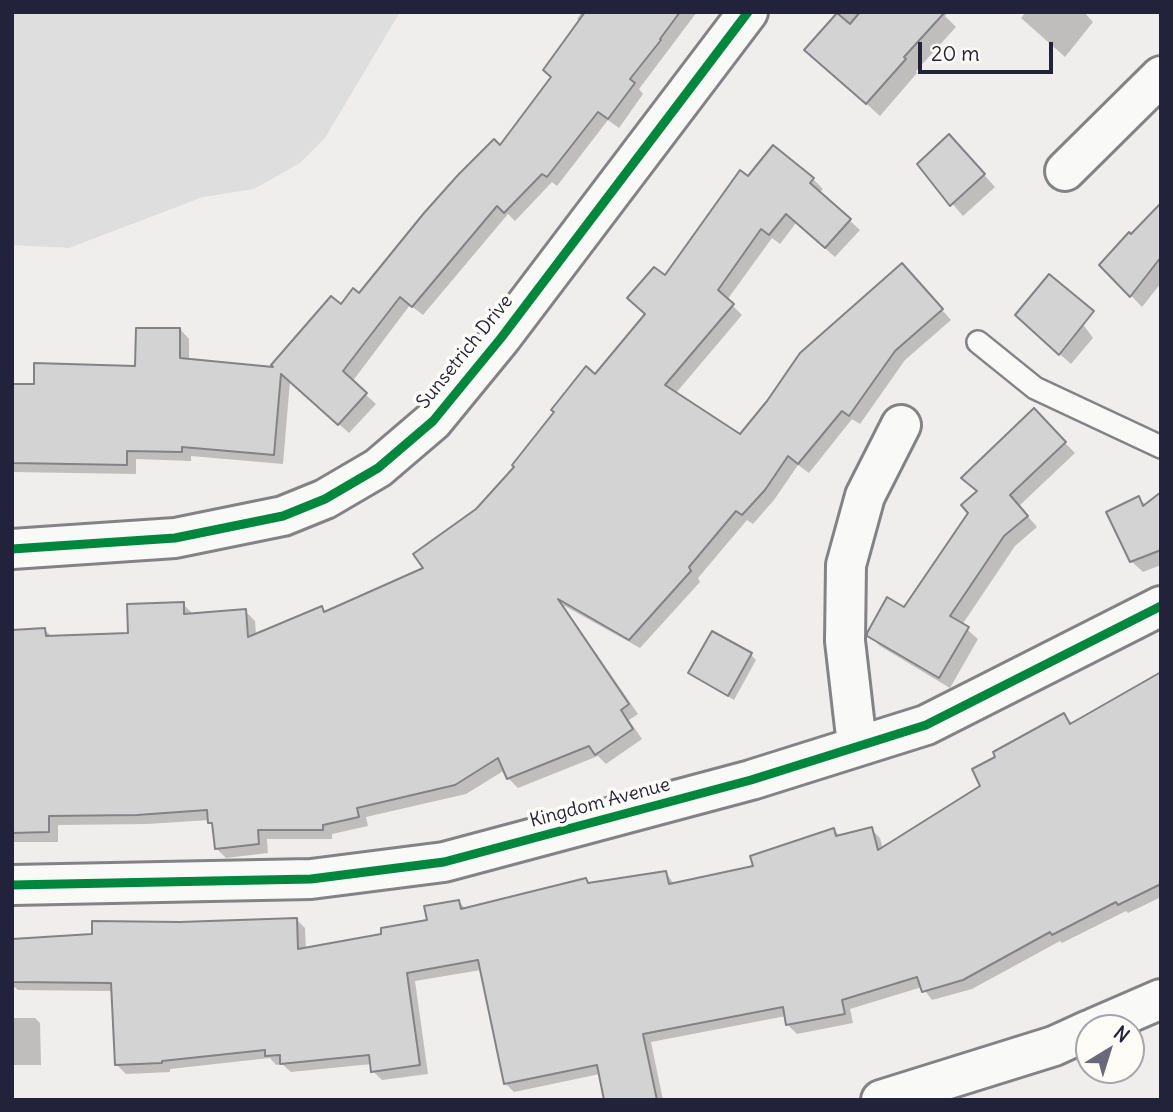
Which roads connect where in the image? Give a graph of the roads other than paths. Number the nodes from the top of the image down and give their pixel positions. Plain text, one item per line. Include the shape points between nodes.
1 (748, 12) edge
2 (1161, 76) edge
3 (1065, 171) dead end
4 (978, 342) dead end
5 (901, 425) dead end
6 (1161, 447) edge
7 (12, 549) edge
8 (1161, 606) edge
9 (858, 746) junction
10 (12, 885) edge
11 (1161, 999) edge
12 (1126, 1014) edge
13 (1075, 1036) edge
14 (881, 1100) edge

1 - 7 street, Sunsetrich Drive via 467,380 433,421 378,468 325,499 283,516 175,538
2 - 3 street
4 - 6 lane via 1035,388
5 - 9 street via 865,496 846,565 845,640
8 - 9 street, Kingdom Avenue via 926,725
9 - 10 street, Kingdom Avenue via 751,780 444,862 311,879
11 - 12 street
13 - 14 street

